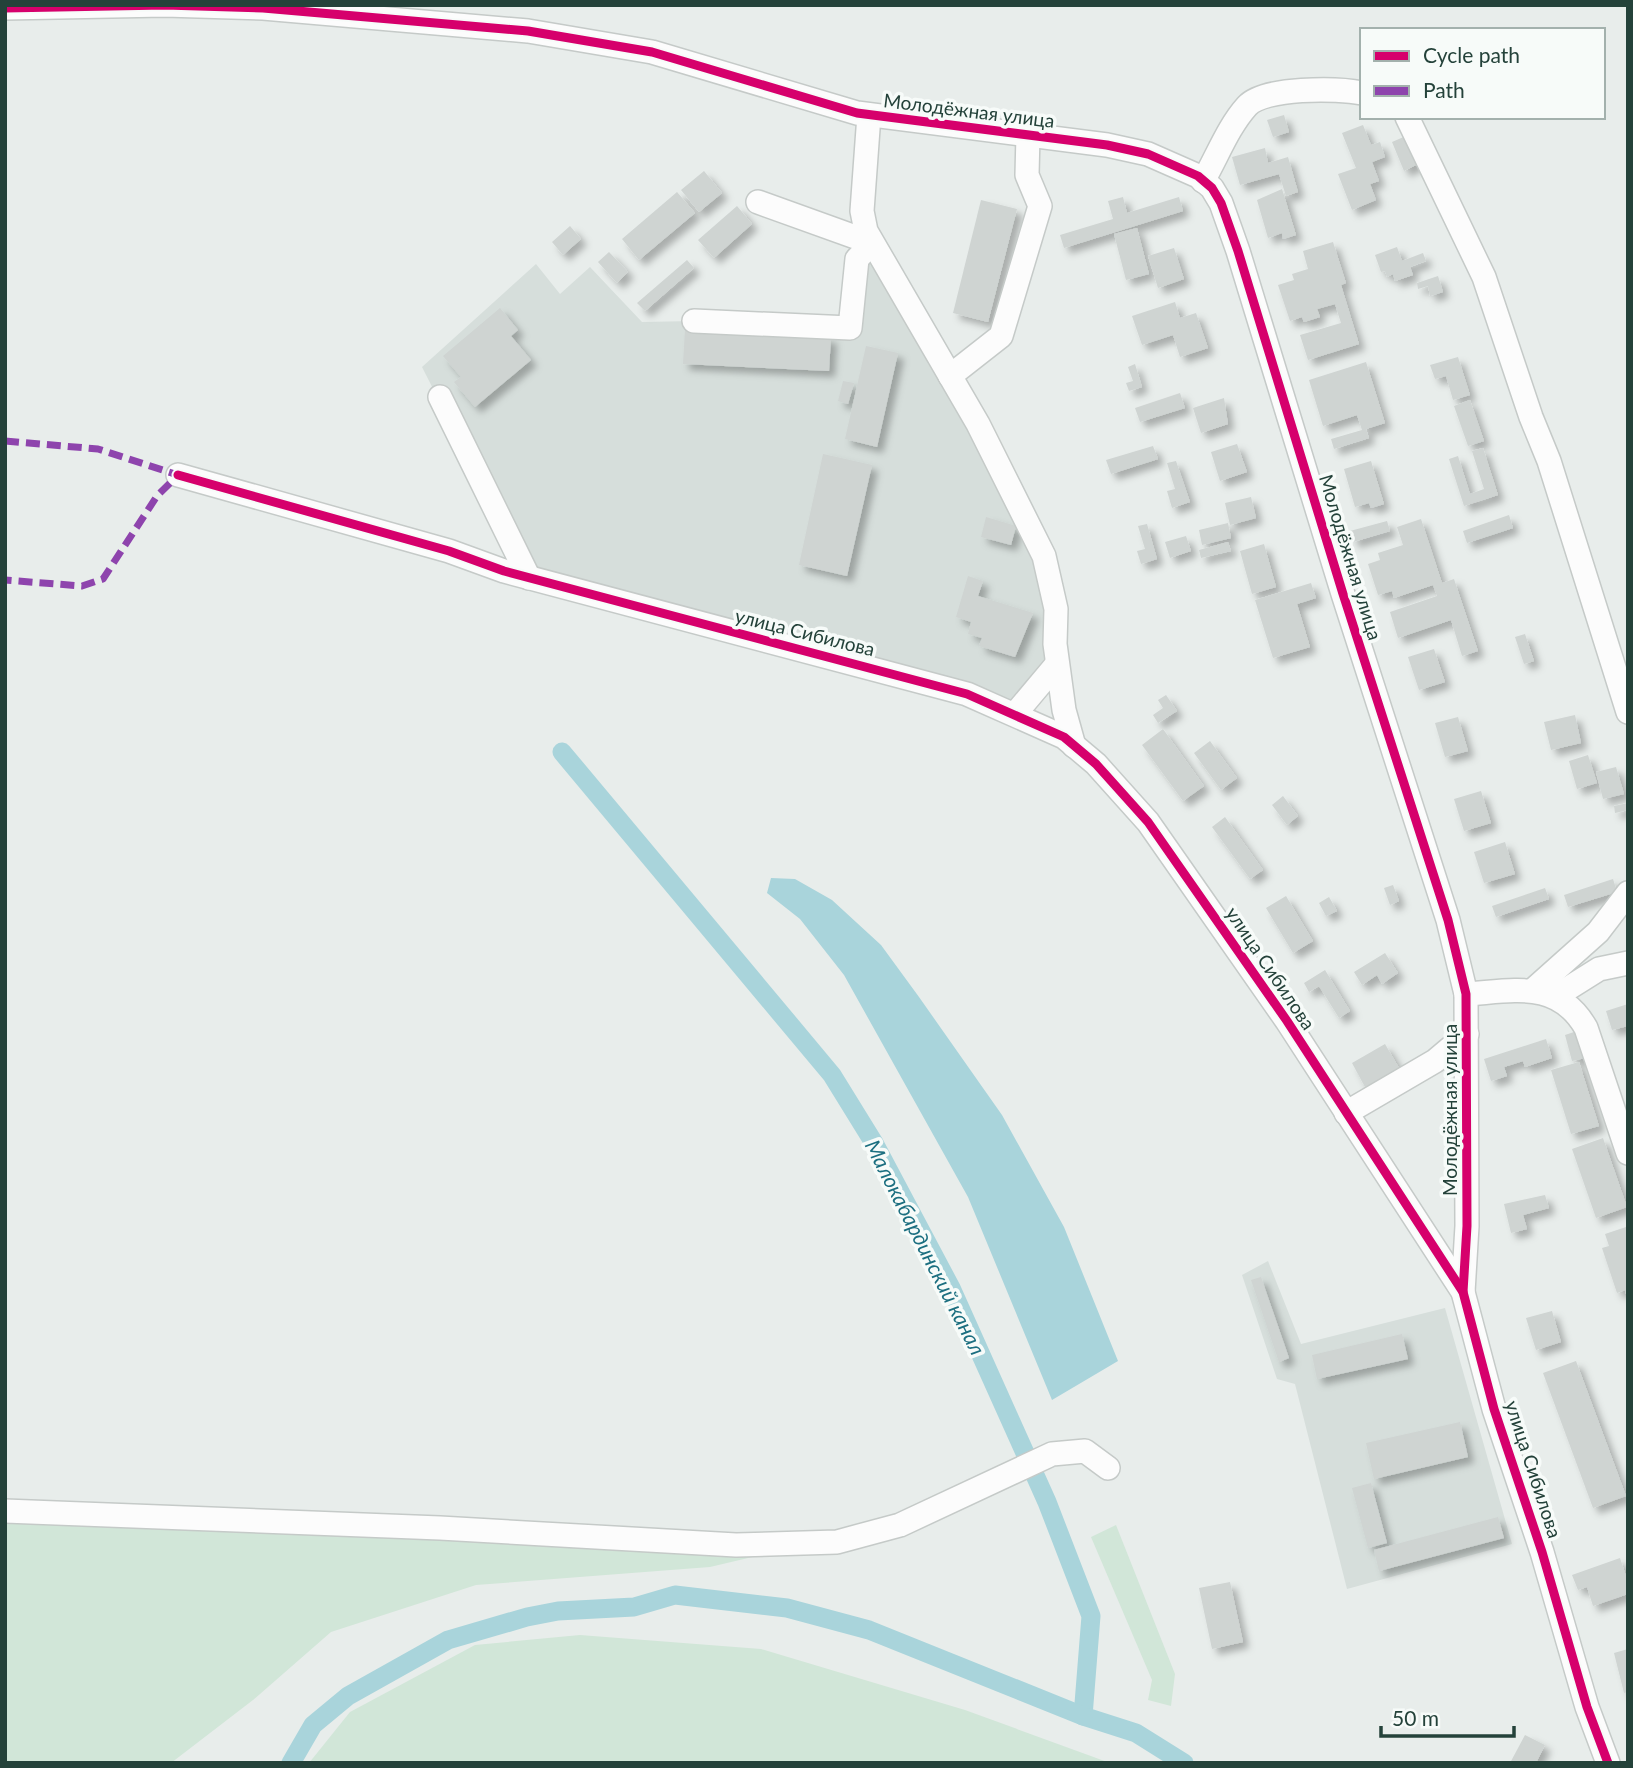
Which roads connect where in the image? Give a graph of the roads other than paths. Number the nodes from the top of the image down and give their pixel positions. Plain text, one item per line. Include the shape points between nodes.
1 (5, 8) edge
2 (1360, 93) edge
3 (869, 115) junction
4 (1408, 119) edge
5 (1028, 134) junction
6 (1203, 181) junction
7 (758, 202) dead end
8 (872, 243) junction
9 (694, 321) dead end
10 (950, 376) junction
11 (440, 397) dead end
12 (178, 475) dead end
13 (528, 578) junction
14 (1057, 664) junction
15 (1628, 712) edge
16 (1015, 714) junction
17 (1074, 746) junction
18 (1628, 893) edge
19 (1628, 963) edge
20 (1533, 990) junction
21 (1466, 994) junction
22 (1556, 996) junction
23 (1467, 1034) junction
24 (1346, 1114) junction
25 (1628, 1153) edge
26 (1463, 1292) junction
27 (1108, 1468) dead end
28 (5, 1511) edge
29 (1608, 1763) edge

1 - 3 street, Молодёжная улица via 262,8 528,31 652,52
2 - 6 street via 1269,94 1248,104
3 - 5 street, Молодёжная улица
3 - 8 street via 862,211
4 - 15 street via 1484,277 1549,460
5 - 6 street, Молодёжная улица via 1148,154
5 - 10 street via 1027,175 1040,206 1001,336
6 - 21 street, Молодёжная улица via 1221,203 1238,250 1448,920
7 - 8 street
8 - 9 street via 857,259 850,328
8 - 10 street
10 - 14 street via 1044,556 1056,609
11 - 13 street
12 - 13 street, улица Сибилова via 449,551
13 - 16 street, улица Сибилова via 868,666 967,694
14 - 16 street
14 - 17 street
16 - 17 street, улица Сибилова
17 - 24 street, улица Сибилова via 1148,822
18 - 20 street via 1598,932
19 - 22 street via 1599,969
20 - 21 street
20 - 22 street
21 - 23 street, Молодёжная улица
22 - 25 street via 1577,1012 1586,1028
23 - 24 street via 1435,1061
23 - 26 street, Молодёжная улица
24 - 26 street, улица Сибилова
26 - 29 street, улица Сибилова via 1494,1409
27 - 28 street via 1085,1451 1052,1454 900,1525 837,1542 736,1545

